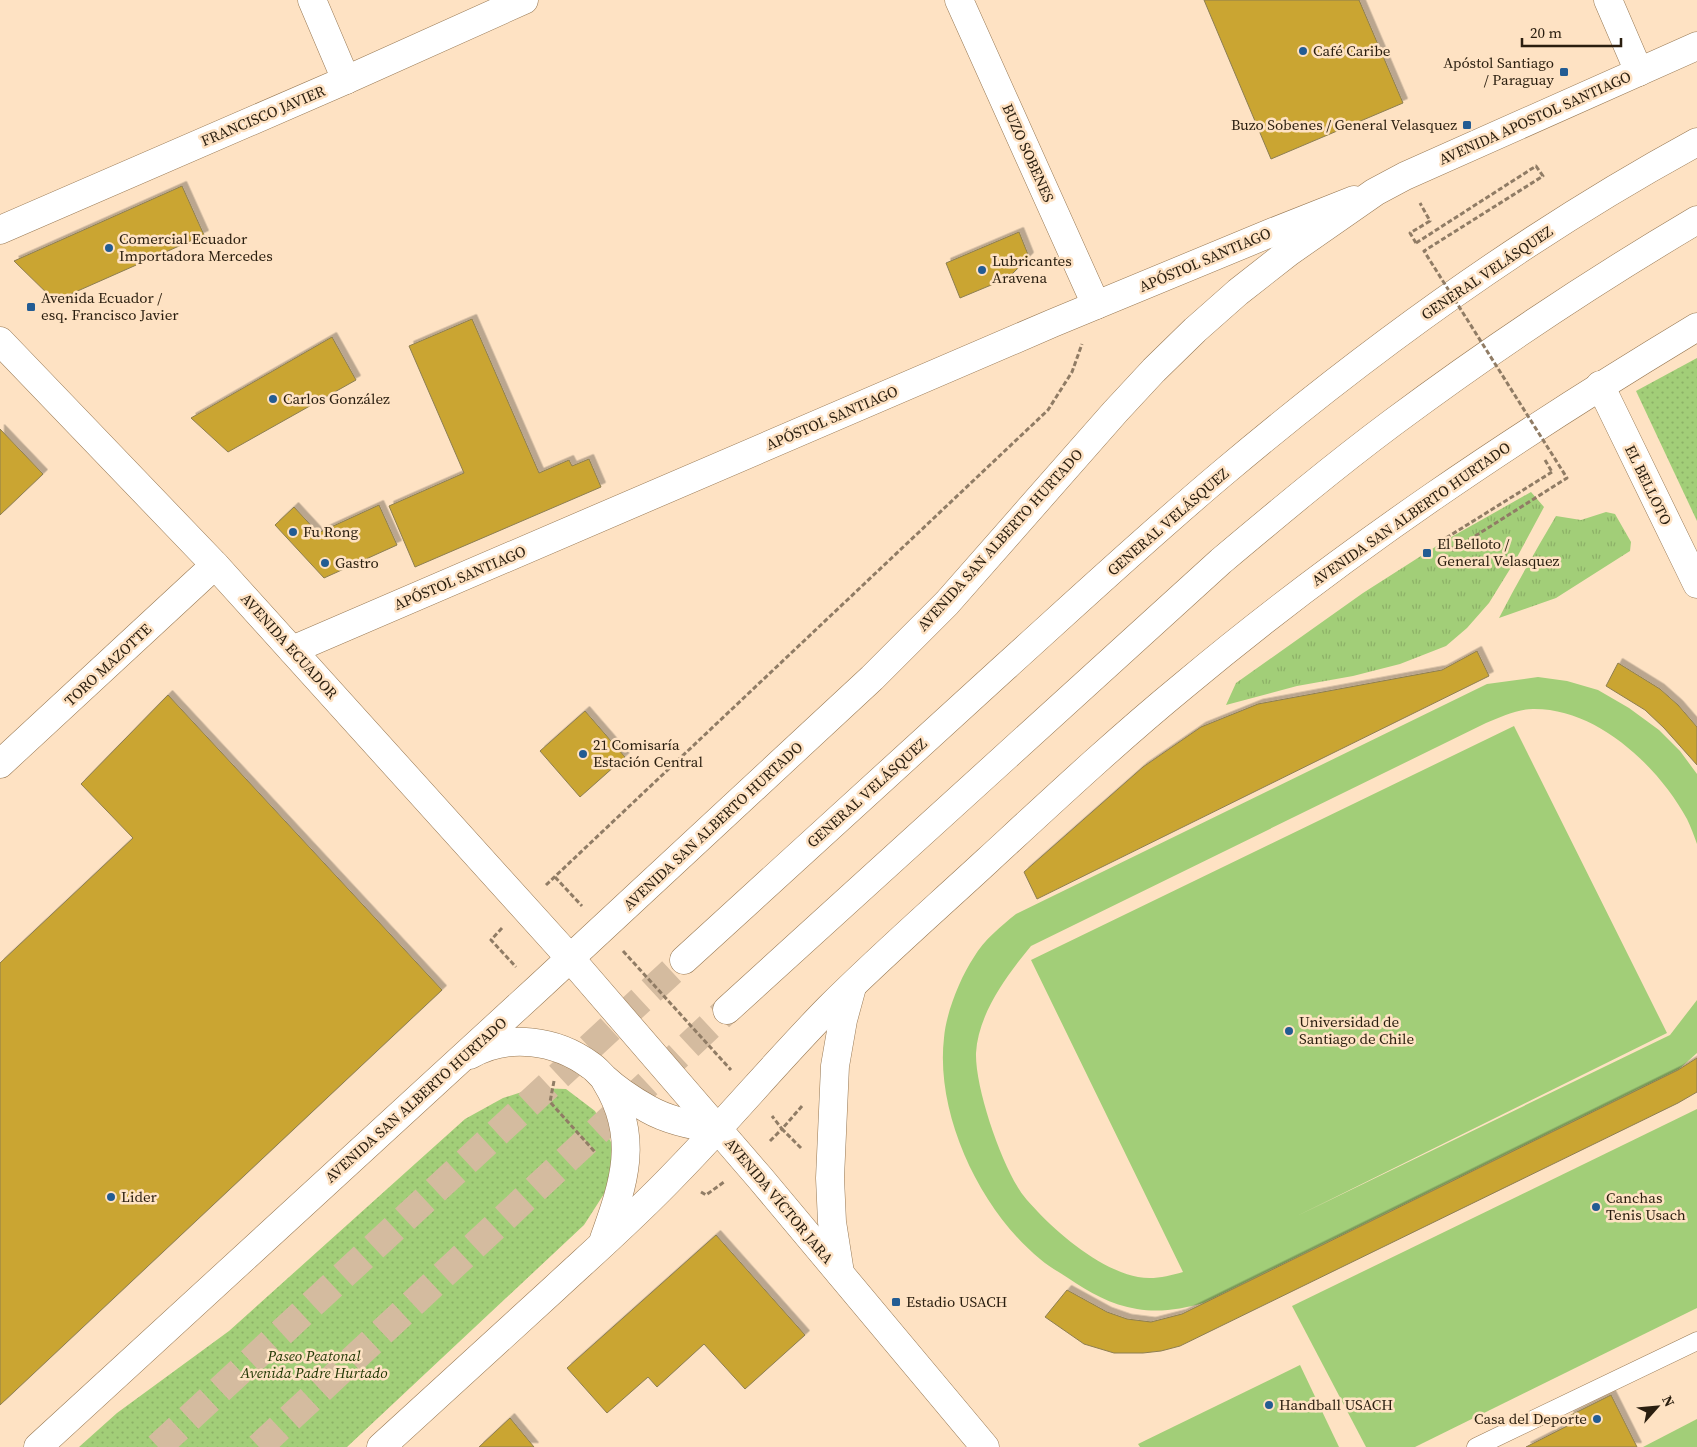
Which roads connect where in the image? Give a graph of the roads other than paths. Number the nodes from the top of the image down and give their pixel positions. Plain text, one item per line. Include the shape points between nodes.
1 (312, 0) edge
2 (524, 0) edge
3 (959, 0) edge
4 (1608, 0) edge
5 (1697, 46) edge
6 (1639, 72) junction
7 (346, 80) junction
8 (1697, 142) edge
9 (1375, 192) junction
10 (1697, 220) edge
11 (0, 230) edge
12 (1096, 305) junction
13 (1697, 326) edge
14 (0, 341) edge
15 (1600, 385) junction
16 (215, 566) junction
17 (1697, 584) edge
18 (292, 650) junction
19 (0, 764) edge
20 (570, 958) junction
21 (684, 960) tunnel mouth
22 (853, 984) junction
23 (727, 1010) tunnel mouth
24 (457, 1062) junction
25 (604, 1078) junction
26 (718, 1129) junction
27 (602, 1245) junction
28 (840, 1273) junction
29 (1697, 1341) edge
30 (38, 1447) edge
31 (381, 1447) edge
32 (985, 1447) edge
33 (1476, 1447) edge

1 - 7 main road
2 - 7 main road, FRANCISCO JAVIER
3 - 12 main road, BUZO SOBENES
4 - 6 main road
5 - 6 main road, AVENIDA APOSTOL SANTIAGO
6 - 9 main road, AVENIDA APOSTOL SANTIAGO
7 - 11 main road, FRANCISCO JAVIER
8 - 21 main road, GENERAL VELÁSQUEZ via 1575,214 1487,272 1313,400 1141,544
9 - 12 main road, APÓSTOL SANTIAGO
9 - 20 main road, AVENIDA SAN ALBERTO HURTADO via 1289,252 1195,330 1115,412 947,603 879,672
10 - 23 main road via 1565,301 1480,359 1305,490 1221,561
12 - 18 main road, APÓSTOL SANTIAGO
13 - 15 main road, AVENIDA SAN ALBERTO HURTADO
14 - 16 main road, AVENIDA ECUADOR
15 - 17 main road, EL BELLOTO
15 - 22 main road, AVENIDA SAN ALBERTO HURTADO via 1446,486 1285,604 1085,771
16 - 18 main road, AVENIDA ECUADOR
16 - 19 main road, TORO MAZOTTE
18 - 20 main road, AVENIDA ECUADOR
20 - 24 main road, AVENIDA SAN ALBERTO HURTADO
20 - 26 main road, AVENIDA VÍCTOR JARA
22 - 26 main road, AVENIDA SAN ALBERTO HURTADO
22 - 28 main road via 843,1020 834,1085 830,1178 832,1222
24 - 25 main road via 496,1044 540,1043 577,1056
24 - 30 main road, AVENIDA SAN ALBERTO HURTADO
25 - 26 main road via 649,1110 694,1126
25 - 27 main road via 615,1096 627,1139 619,1195
26 - 27 main road, AVENIDA SAN ALBERTO HURTADO
26 - 28 main road, AVENIDA VÍCTOR JARA
27 - 31 main road, AVENIDA SAN ALBERTO HURTADO
28 - 32 main road, AVENIDA VÍCTOR JARA
29 - 33 lane

